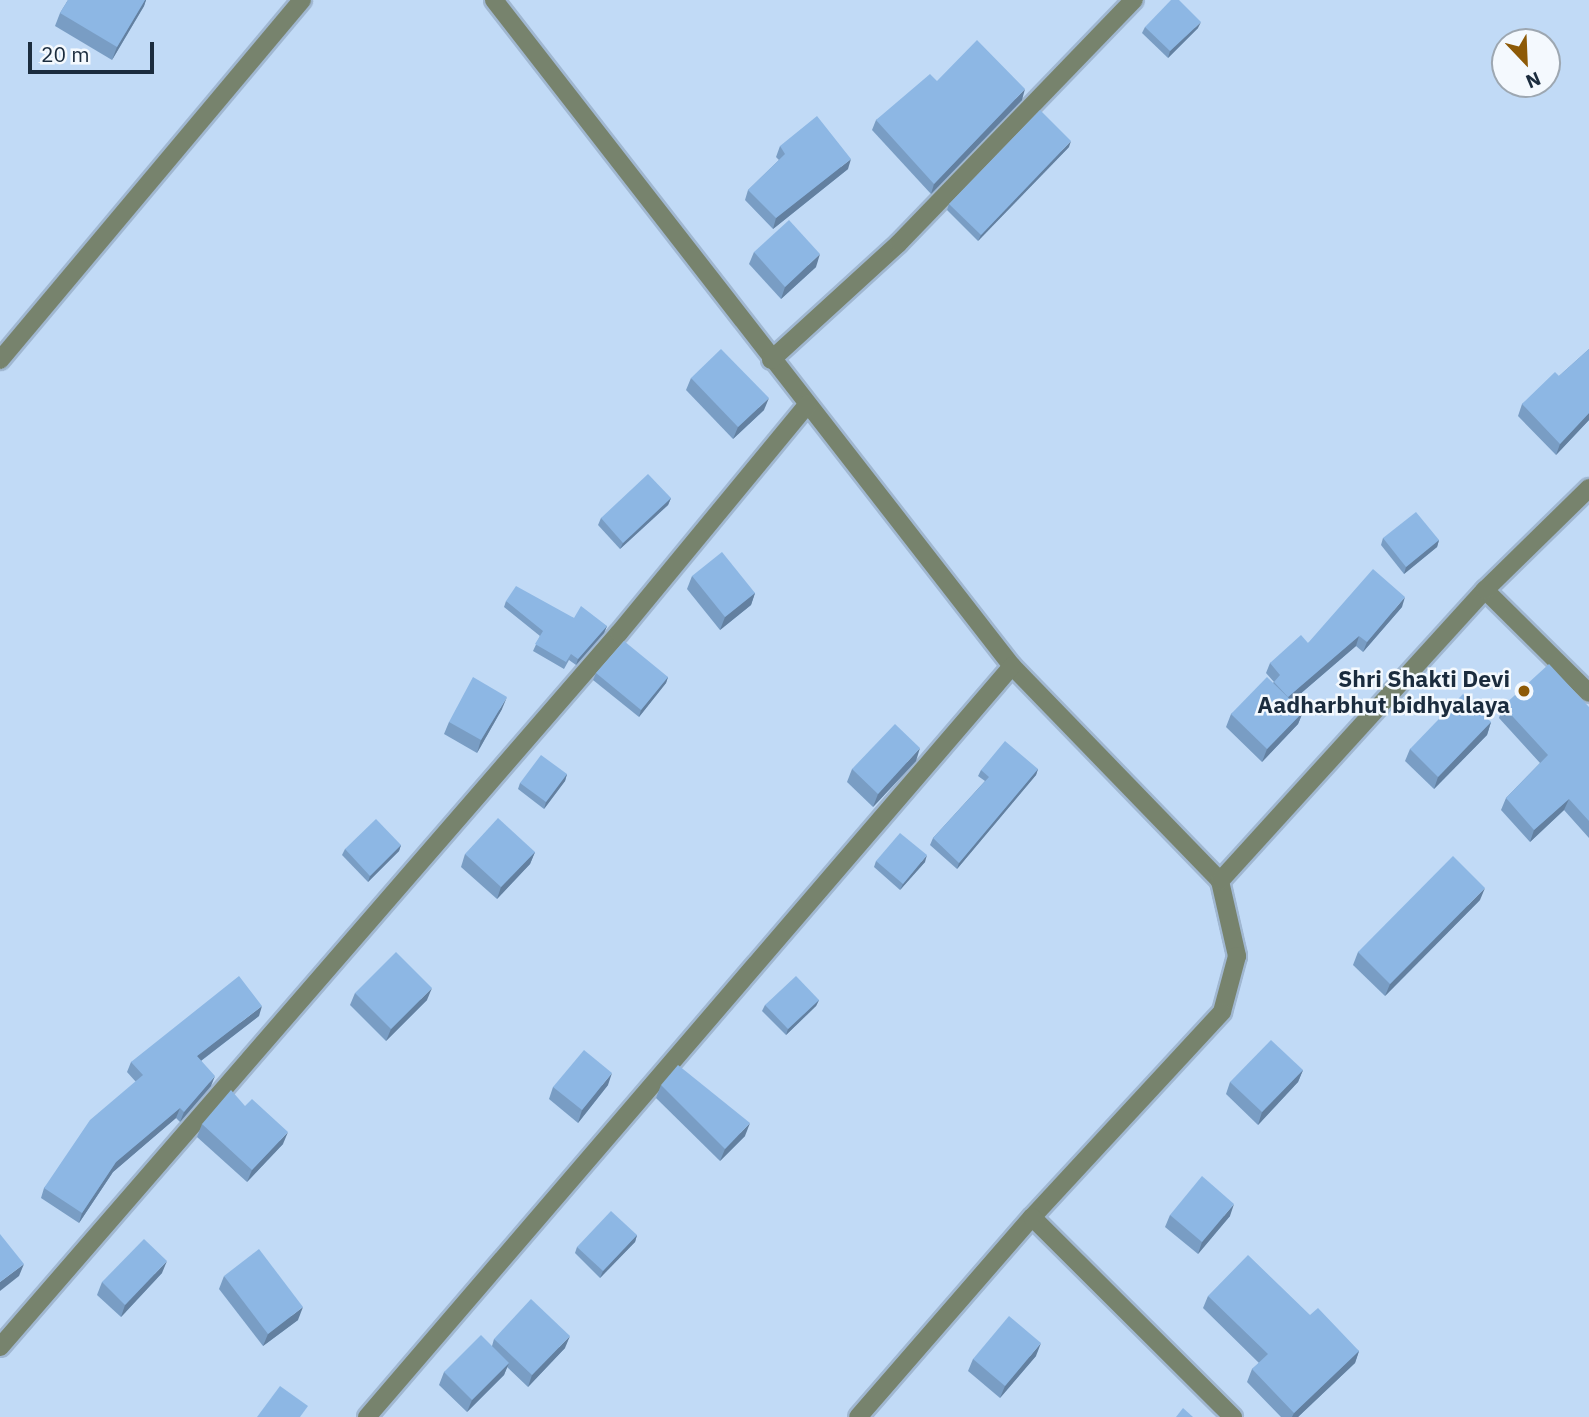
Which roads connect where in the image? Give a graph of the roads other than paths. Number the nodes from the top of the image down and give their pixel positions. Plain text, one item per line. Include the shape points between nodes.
1 (302, 0) edge
2 (494, 0) edge
3 (1134, 0) edge
4 (771, 359) junction
5 (0, 360) edge
6 (807, 405) junction
7 (1589, 488) edge
8 (1485, 590) junction
9 (1012, 666) junction
10 (1589, 693) edge
11 (1220, 881) junction
12 (1032, 1217) junction
13 (0, 1347) edge
14 (367, 1417) edge
15 (858, 1417) edge
16 (1233, 1417) edge

1 - 5 street
2 - 4 street
3 - 4 street via 899,243
4 - 6 street
6 - 9 street
6 - 13 street via 619,633
7 - 8 street
8 - 10 street
8 - 11 street
9 - 11 street
9 - 14 street
11 - 12 street via 1237,956 1222,1012
12 - 15 street
12 - 16 street

